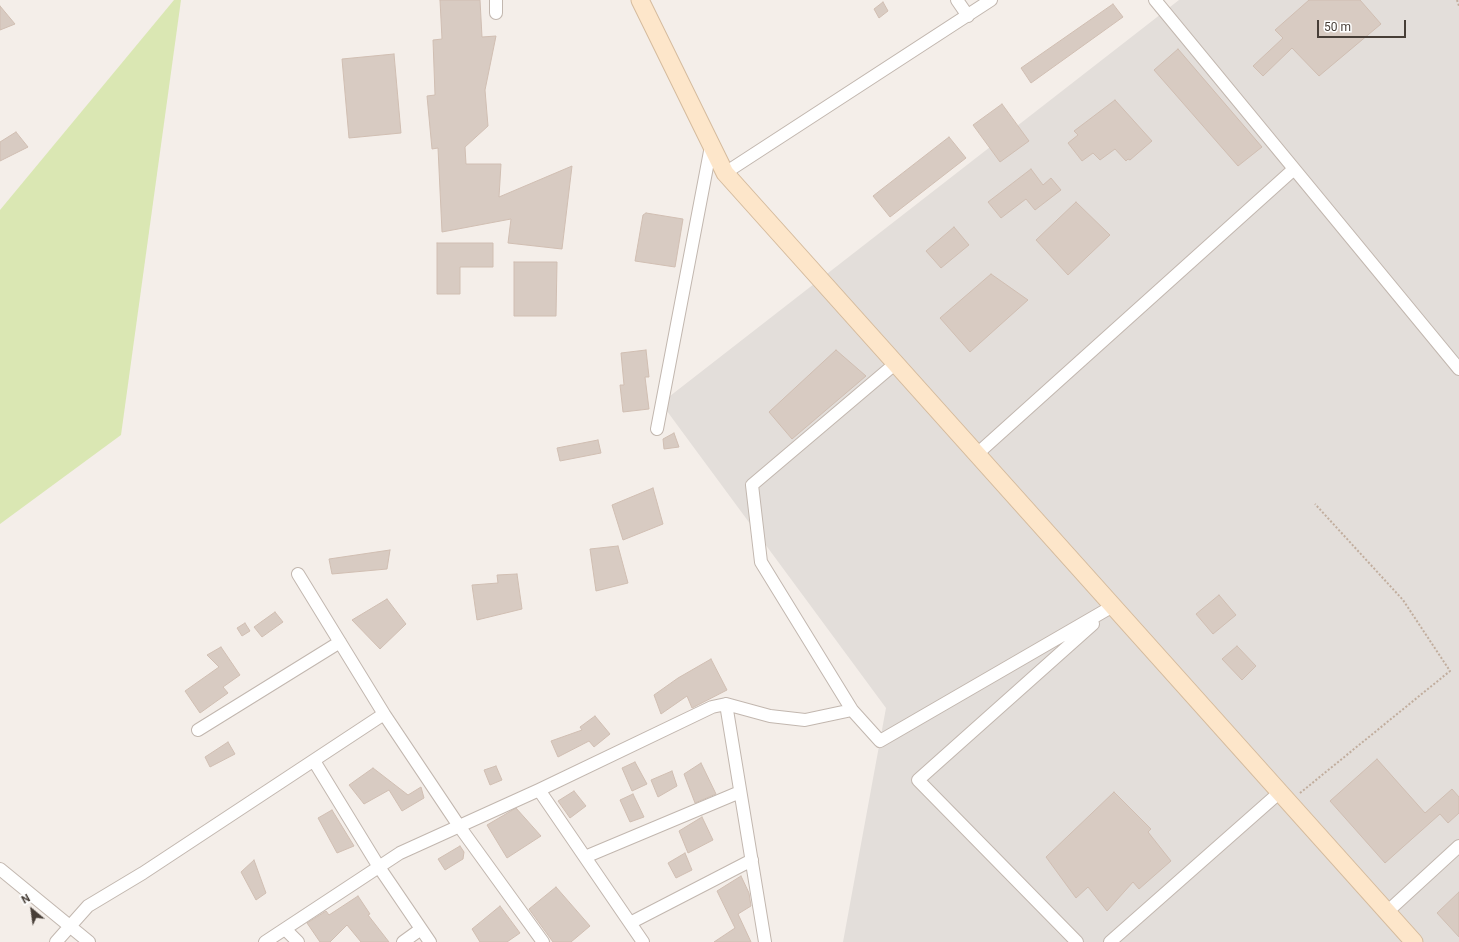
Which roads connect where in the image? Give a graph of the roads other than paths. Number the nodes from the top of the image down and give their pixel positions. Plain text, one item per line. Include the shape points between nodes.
1 (496, 0) edge
2 (640, 0) edge
3 (956, 0) edge
4 (991, 0) edge
5 (1154, 0) edge
6 (496, 13) dead end
7 (968, 16) junction
8 (711, 146) junction
9 (1294, 169) junction
10 (726, 173) junction
11 (896, 363) junction
12 (1459, 369) edge
13 (657, 429) dead end
14 (977, 454) junction
15 (298, 574) dead end
16 (1113, 606) junction
17 (340, 642) junction
18 (726, 704) junction
19 (852, 710) junction
20 (384, 714) junction
21 (198, 730) dead end
22 (314, 760) junction
23 (539, 790) junction
24 (740, 792) junction
25 (1285, 797) junction
26 (459, 826) junction
27 (1459, 846) edge
28 (585, 857) junction
29 (752, 860) junction
30 (379, 867) junction
31 (0, 869) edge
32 (1387, 912) junction
33 (630, 923) junction
34 (70, 926) junction
35 (285, 929) junction
36 (421, 929) junction
37 (56, 942) edge
38 (89, 942) edge
39 (265, 942) edge
40 (298, 942) edge
41 (403, 942) edge
42 (430, 942) edge
43 (543, 942) edge
44 (643, 942) edge
45 (765, 942) edge
46 (1077, 942) edge
47 (1110, 942) edge
48 (1414, 942) edge

1 - 6 street
2 - 8 main road
3 - 7 street
4 - 7 street
5 - 9 street
7 - 10 street
8 - 10 main road
8 - 13 street
9 - 12 street
9 - 14 street
10 - 11 main road
11 - 14 main road
11 - 19 street via 752,484 761,562
14 - 16 main road
15 - 17 street
16 - 19 street via 880,741
16 - 25 main road
16 - 46 street via 918,780
17 - 20 street
17 - 21 street
18 - 19 street via 770,716 805,720
18 - 23 street via 712,707
18 - 24 street
20 - 22 street
20 - 26 street
22 - 30 street
22 - 34 street via 143,873 88,906
23 - 26 street
23 - 28 street
24 - 28 street
24 - 29 street
25 - 32 main road
25 - 47 street
26 - 30 street via 400,853
26 - 43 street
27 - 32 street
28 - 33 street
29 - 33 street
29 - 45 street
30 - 35 street
30 - 36 street
31 - 34 street
32 - 48 main road
33 - 44 street
34 - 37 street
34 - 38 street
35 - 39 street
35 - 40 street
36 - 41 street
36 - 42 street

